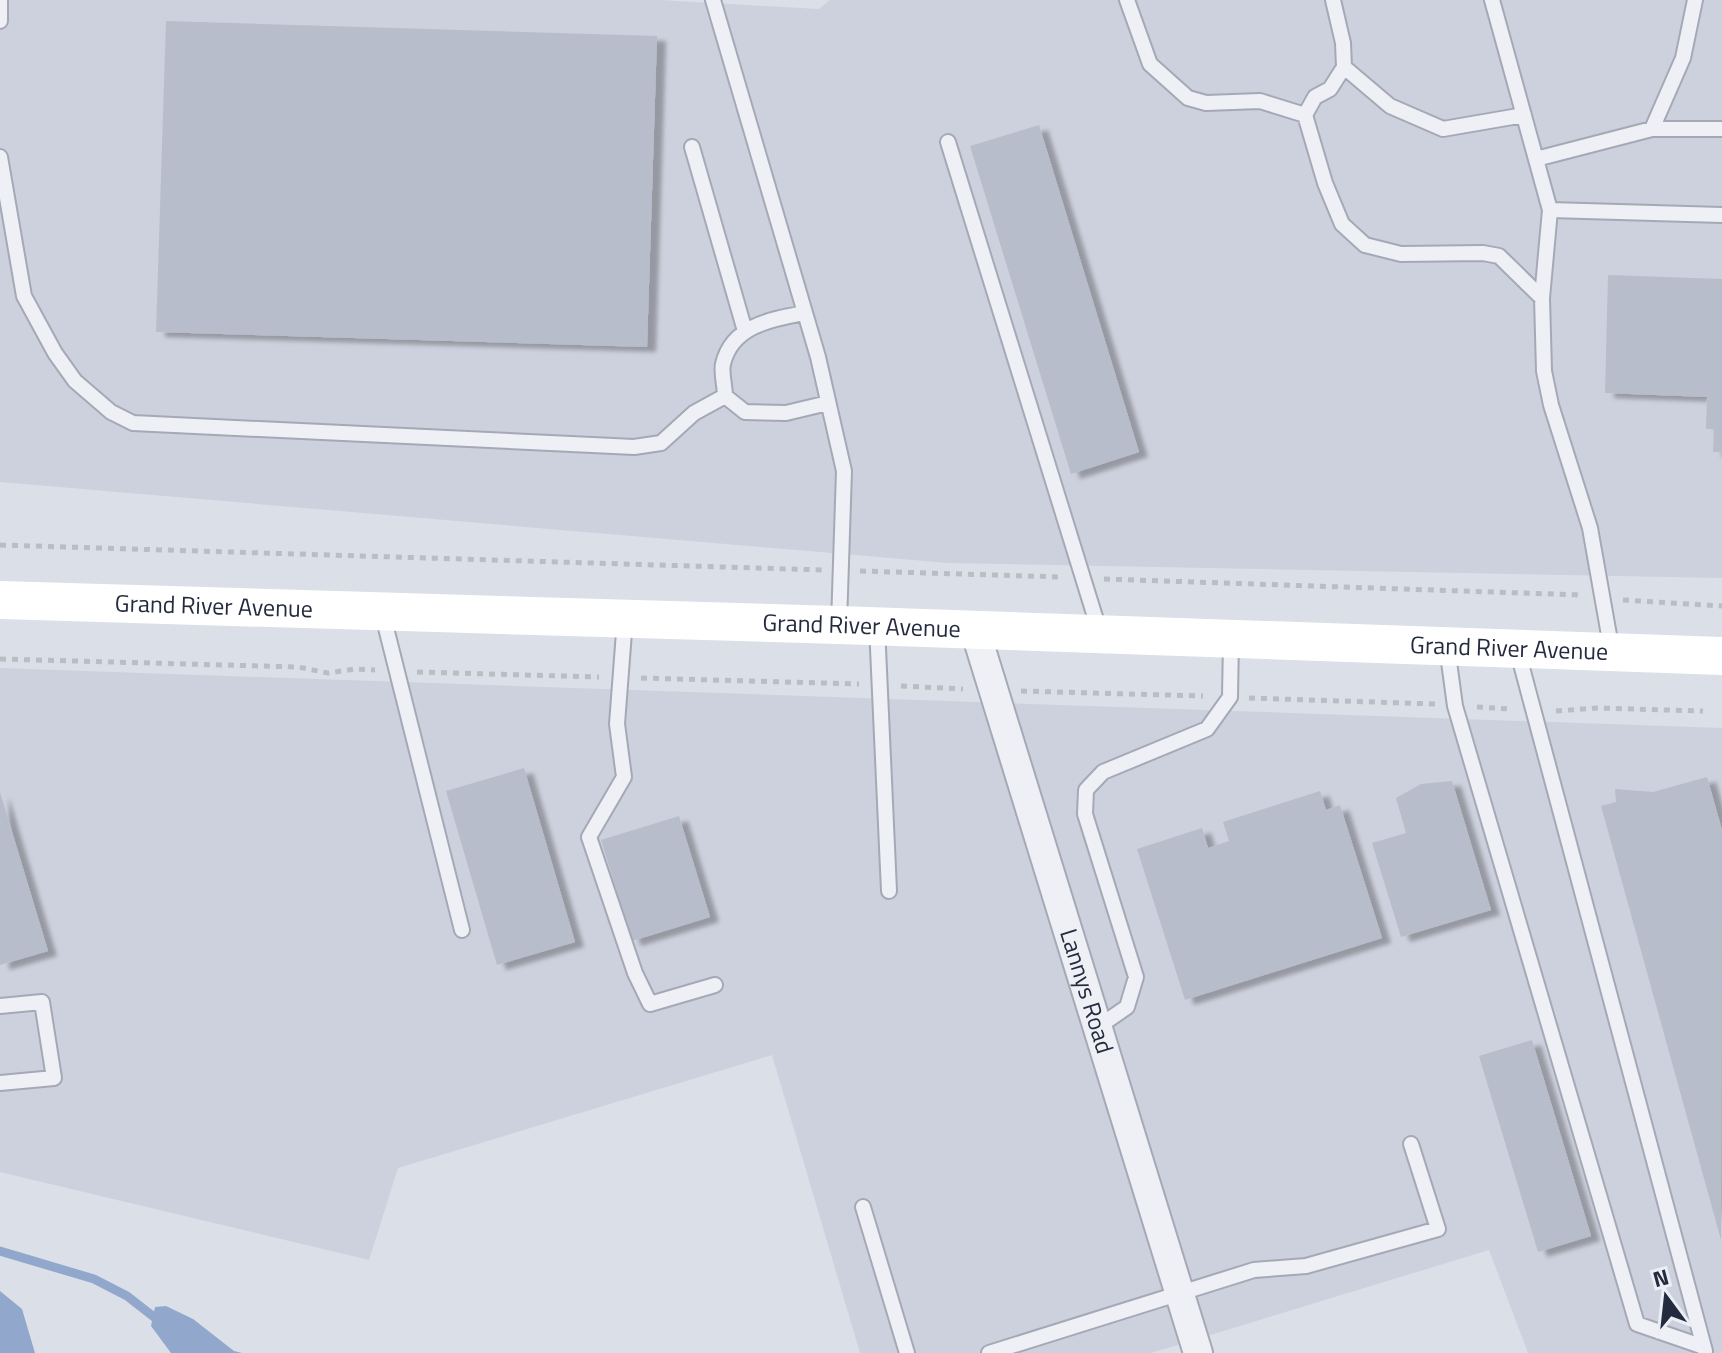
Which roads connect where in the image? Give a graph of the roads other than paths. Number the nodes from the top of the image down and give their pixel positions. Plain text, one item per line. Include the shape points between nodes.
1 (0, 0) edge
2 (713, 0) edge
3 (1127, 0) edge
4 (1333, 0) edge
5 (1492, 0) edge
6 (1695, 0) edge
7 (0, 21) edge
8 (1344, 67) junction
9 (1305, 115) junction
10 (1524, 115) junction
11 (1652, 129) junction
12 (1722, 129) edge
13 (948, 142) dead end
14 (692, 147) dead end
15 (0, 157) edge
16 (1536, 159) junction
17 (1550, 210) junction
18 (1722, 215) edge
19 (1542, 298) junction
20 (805, 313) junction
21 (745, 331) junction
22 (725, 396) junction
23 (828, 403) junction
24 (0, 600) edge
25 (382, 612) junction
26 (625, 619) junction
27 (839, 625) junction
28 (877, 626) junction
29 (975, 630) junction
30 (1100, 634) junction
31 (1231, 639) junction
32 (1447, 646) junction
33 (1516, 649) junction
34 (1612, 652) junction
35 (1722, 656) edge
36 (889, 891) dead end
37 (462, 930) dead end
38 (715, 985) dead end
39 (0, 1006) edge
40 (1098, 1027) junction
41 (0, 1083) edge
42 (1411, 1144) dead end
43 (863, 1207) dead end
44 (1180, 1294) junction
45 (1705, 1350) edge
46 (907, 1353) edge
47 (989, 1353) edge
48 (1198, 1353) edge

1 - 7 lane
2 - 20 lane
3 - 9 lane via 1150,64 1188,98 1206,103 1260,101
4 - 8 lane
5 - 10 lane
6 - 11 lane via 1683,58
8 - 9 lane
8 - 10 lane via 1390,106 1443,129
9 - 19 lane via 1342,224 1365,245 1401,254 1499,256
10 - 16 lane
11 - 12 lane
11 - 16 lane
13 - 30 lane
14 - 21 lane
15 - 22 lane via 24,296 75,381 133,423 634,447 661,443 694,413
16 - 17 lane
17 - 18 lane
17 - 19 lane
19 - 34 lane via 1544,371 1590,528
20 - 21 lane via 766,320
20 - 23 lane
21 - 22 lane via 723,365
22 - 23 lane via 745,412 786,413
23 - 27 lane via 844,471
24 - 25 main road, Grand River Avenue
25 - 26 main road, Grand River Avenue
25 - 37 lane
26 - 27 main road, Grand River Avenue
26 - 38 lane via 617,724 624,777 589,837 650,1004
27 - 28 main road, Grand River Avenue
28 - 29 main road, Grand River Avenue
28 - 36 lane
29 - 30 main road, Grand River Avenue
29 - 40 street, Lannys Road
30 - 31 main road, Grand River Avenue
31 - 32 main road, Grand River Avenue
31 - 40 lane via 1230,697 1207,729 1103,772 1086,790 1085,814 1136,977 1127,1007
32 - 33 main road, Grand River Avenue
32 - 45 lane via 1455,706 1637,1324
33 - 34 main road, Grand River Avenue
33 - 45 lane
34 - 35 main road, Grand River Avenue
39 - 41 lane via 42,1002 54,1078
40 - 44 street, Lannys Road
42 - 44 lane via 1438,1229 1306,1266 1254,1270
43 - 46 lane
44 - 47 lane
44 - 48 street, Lannys Road

